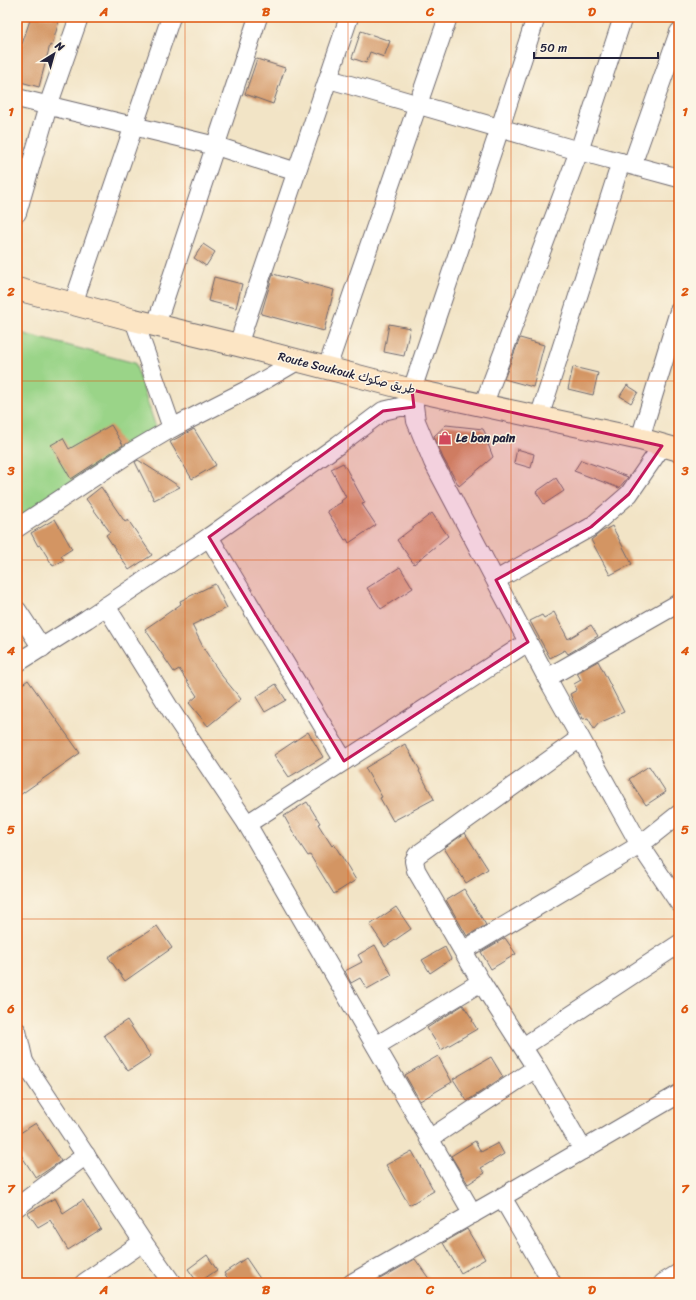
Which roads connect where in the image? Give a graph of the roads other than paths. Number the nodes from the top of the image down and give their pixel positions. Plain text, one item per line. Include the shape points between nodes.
1 (79, 17) edge
2 (171, 17) edge
3 (258, 17) edge
4 (349, 17) edge
5 (448, 17) edge
6 (536, 17) edge
7 (622, 17) edge
8 (679, 32) edge
9 (329, 79) junction
10 (17, 98) edge
11 (418, 104) junction
12 (48, 106) junction
13 (134, 126) junction
14 (500, 128) junction
15 (216, 146) junction
16 (579, 151) junction
17 (627, 163) junction
18 (297, 172) junction
19 (679, 178) edge
20 (17, 213) edge
21 (17, 289) edge
22 (73, 304) junction
23 (678, 316) edge
24 (134, 320) junction
25 (156, 325) junction
26 (238, 345) junction
27 (297, 361) junction
28 (327, 368) junction
29 (413, 399) junction
30 (483, 406) junction
31 (539, 418) junction
32 (172, 428) junction
33 (640, 439) junction
34 (671, 448) edge
35 (17, 528) edge
36 (209, 537) junction
37 (496, 580) junction
38 (679, 603) edge
39 (106, 606) junction
40 (17, 610) edge
41 (528, 642) junction
42 (42, 648) junction
43 (17, 664) edge
44 (547, 678) junction
45 (580, 738) junction
46 (344, 762) junction
47 (679, 814) edge
48 (247, 824) junction
49 (640, 845) junction
50 (679, 903) edge
51 (679, 944) edge
52 (464, 950) junction
53 (481, 982) junction
54 (17, 1031) edge
55 (376, 1046) junction
56 (523, 1047) junction
57 (21, 1065) edge
58 (536, 1068) junction
59 (679, 1094) edge
60 (429, 1138) junction
61 (583, 1150) junction
62 (86, 1155) junction
63 (502, 1197) junction
64 (17, 1207) edge
65 (473, 1214) junction
66 (143, 1242) junction
67 (679, 1273) edge
68 (84, 1283) edge
69 (172, 1283) edge
70 (352, 1283) edge
71 (552, 1283) edge
72 (663, 1283) edge

1 - 12 street
2 - 13 street
3 - 15 street
4 - 9 street
5 - 11 street
6 - 14 street
7 - 16 street
8 - 17 street
9 - 11 street
9 - 18 street
10 - 12 street
11 - 14 street
11 - 28 street
12 - 13 street
12 - 20 street
13 - 15 street
13 - 22 street
14 - 16 street
14 - 29 street
15 - 18 street
15 - 25 street
16 - 17 street
16 - 30 street
17 - 19 street
17 - 31 street
18 - 26 street
21 - 22 street, Route Soukouk طريق صكوك
22 - 24 street, Route Soukouk طريق صكوك
23 - 33 street
24 - 25 street, Route Soukouk طريق صكوك
24 - 32 street
25 - 26 street, Route Soukouk طريق صكوك
26 - 27 street, Route Soukouk طريق صكوك
27 - 28 street, Route Soukouk طريق صكوك
27 - 32 street via 249,389
28 - 29 street, Route Soukouk طريق صكوك
29 - 30 street, Route Soukouk طريق صكوك
29 - 36 street via 400,407 383,411
29 - 37 street via 416,421 433,462
30 - 31 street, Route Soukouk طريق صكوك
31 - 33 street, Route Soukouk طريق صكوك
32 - 35 street
33 - 34 street, Route Soukouk طريق صكوك
34 - 37 street via 629,494 591,527
36 - 39 street
36 - 46 street
37 - 41 street
38 - 44 street
39 - 42 street
39 - 48 street via 172,712
40 - 42 street
41 - 44 street
41 - 46 street
42 - 43 street
44 - 45 street
45 - 49 street
45 - 52 street via 417,855 414,861 416,870
46 - 48 street
47 - 49 street
48 - 55 street
49 - 50 street
49 - 52 street
51 - 56 street
52 - 53 street
53 - 55 street
53 - 56 street
54 - 57 street
55 - 60 street
56 - 58 street
57 - 62 street
58 - 60 street
58 - 61 street
59 - 61 street
60 - 65 street
61 - 63 street
62 - 64 street
62 - 66 street
63 - 65 street
63 - 71 street
65 - 70 street
66 - 68 street
66 - 69 street
67 - 72 street

